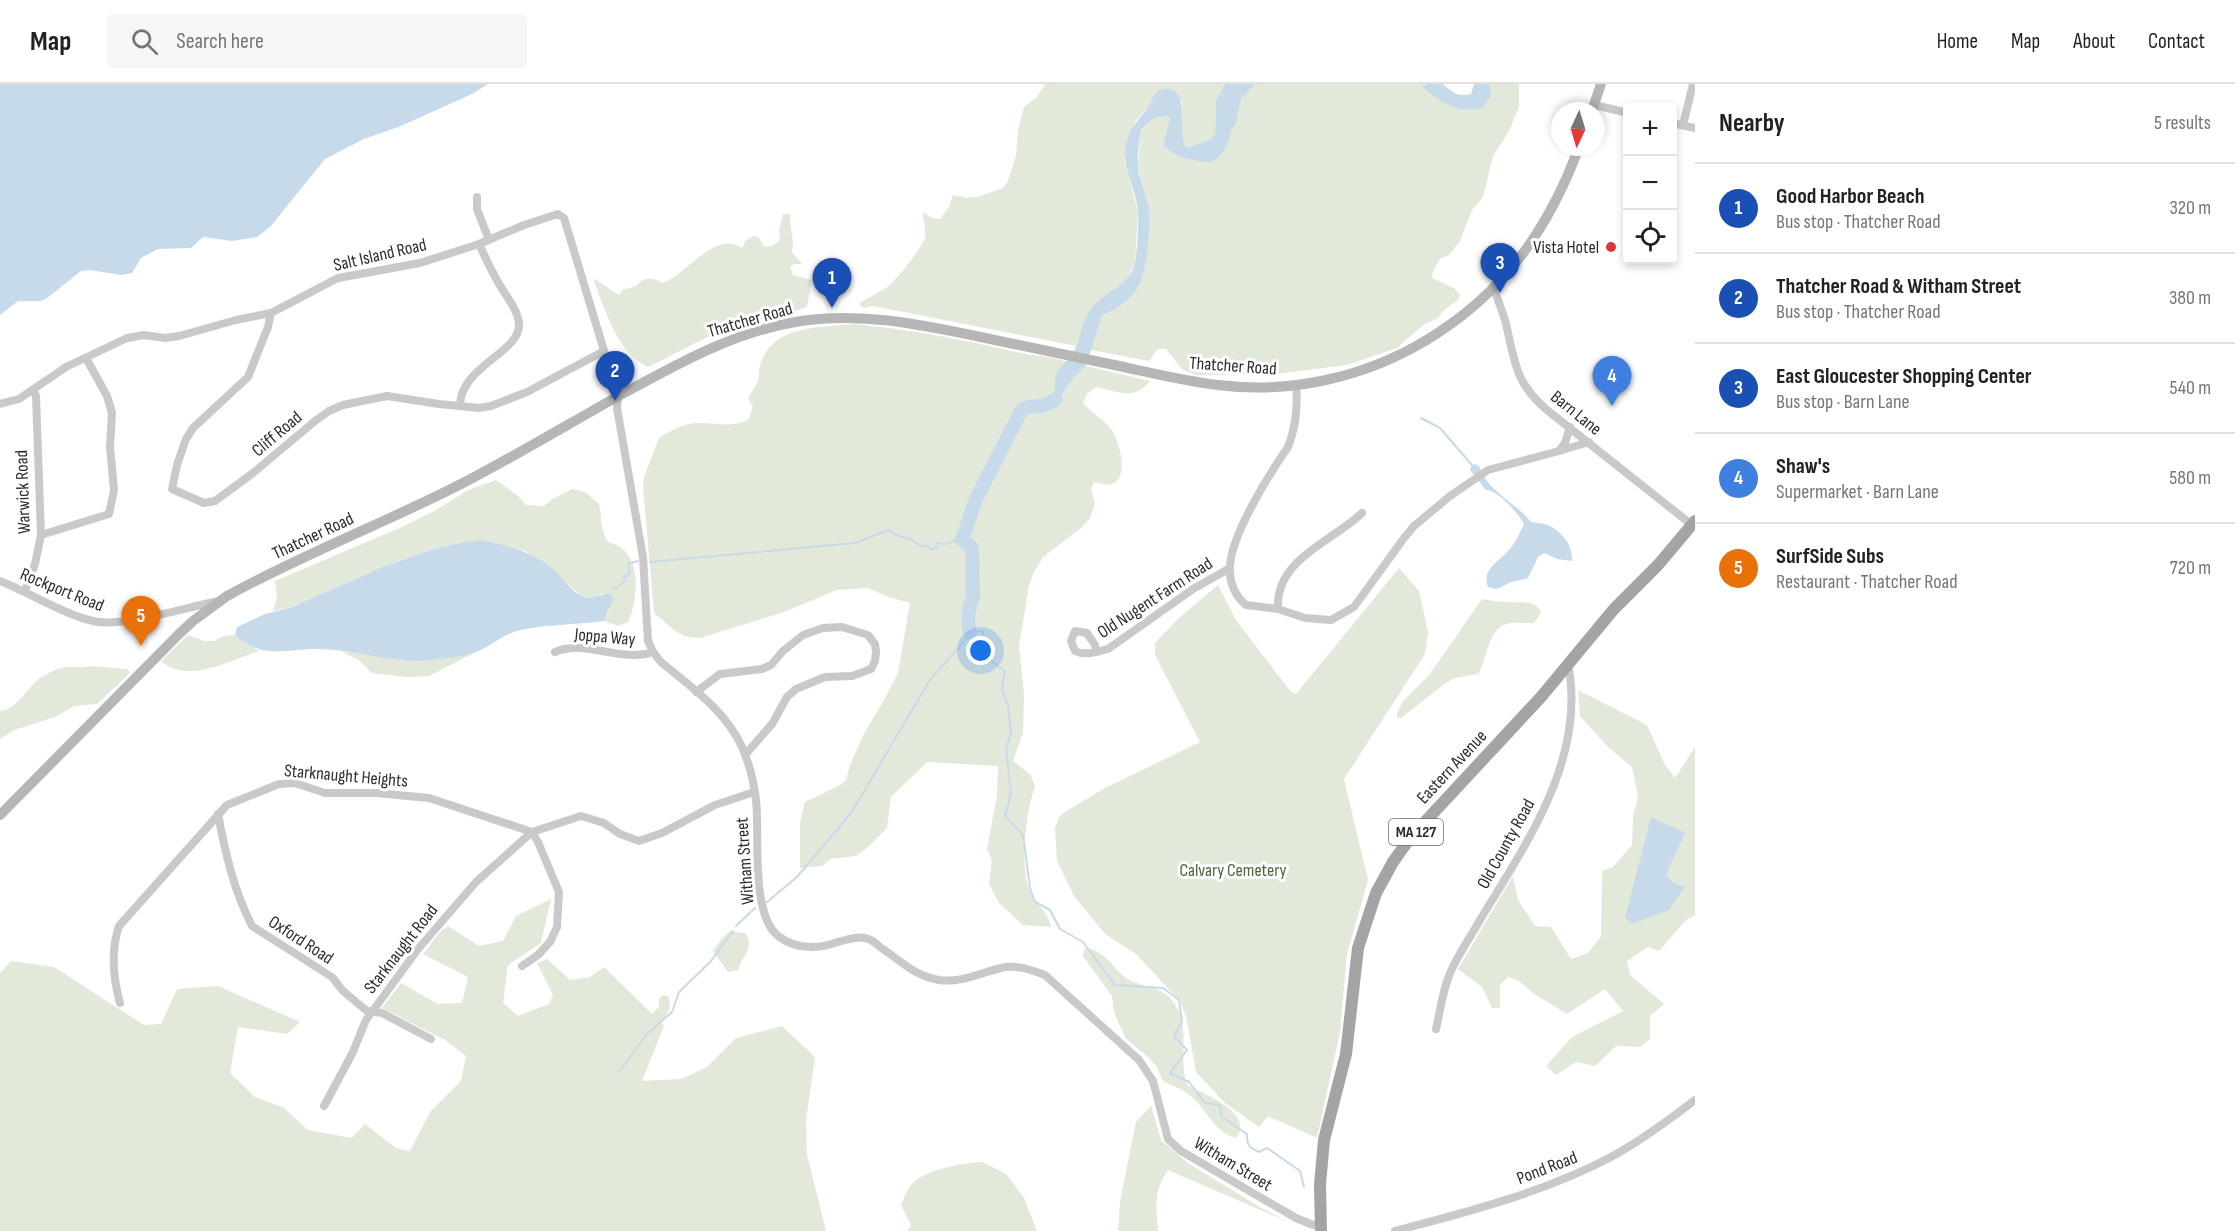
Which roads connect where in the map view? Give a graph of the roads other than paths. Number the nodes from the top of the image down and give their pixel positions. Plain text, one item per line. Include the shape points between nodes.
1 (1601, 84) edge
2 (1693, 84) edge
3 (1596, 102) edge
4 (1605, 110) edge
5 (1623, 112) edge
6 (1677, 124) edge
7 (1683, 125) junction
8 (1695, 128) edge
9 (1575, 156) edge
10 (477, 197) dead end
11 (489, 240) junction
12 (479, 244) junction
13 (1494, 289) junction
14 (271, 314) junction
15 (604, 351) junction
16 (86, 358) junction
17 (1296, 385) junction
18 (33, 391) junction
19 (618, 397) junction
20 (0, 404) edge
21 (460, 406) junction
22 (1570, 427) junction
23 (1589, 442) junction
24 (1559, 452) junction
25 (1362, 513) dead end
26 (1694, 523) edge
27 (41, 534) junction
28 (1230, 568) junction
29 (0, 581) edge
30 (25, 591) junction
31 (220, 601) junction
32 (1278, 609) junction
33 (555, 652) dead end
34 (653, 652) junction
35 (1096, 652) dead end
36 (1568, 663) junction
37 (696, 692) junction
38 (745, 756) junction
39 (754, 792) junction
40 (218, 814) junction
41 (0, 815) edge
42 (532, 832) junction
43 (522, 966) dead end
44 (120, 1003) dead end
45 (372, 1010) junction
46 (1436, 1029) dead end
47 (431, 1039) dead end
48 (1695, 1100) edge
49 (324, 1106) dead end
50 (1321, 1228) edge
51 (1395, 1231) edge

1 - 3 main road
2 - 7 street
4 - 5 street
6 - 7 street
7 - 8 street
9 - 13 main road, Thatcher Road via 1554,206 1513,268
10 - 11 street via 477,209
11 - 12 street, Salt Island Road
11 - 15 street, Salt Island Road via 558,214 564,218
12 - 14 street, Salt Island Road via 400,268 338,278
12 - 21 street via 519,325 510,345 467,384 460,395
13 - 17 main road, Thatcher Road via 1462,317 1408,352 1360,371
13 - 22 street, Barn Lane via 1519,377 1539,403
14 - 16 street, Salt Island Road via 179,336 127,338
14 - 21 street, Cliff Road via 248,377 186,439 173,480 172,489 179,494 204,503 215,501 315,421 343,405 387,396
15 - 19 street, Salt Island Road
15 - 21 street, Cliff Road via 507,401 491,406
16 - 18 street, Salt Island Road
16 - 27 street via 112,413 114,490 109,514
17 - 19 main road, Thatcher Road via 1222,386 896,320 822,319 776,326 717,345
17 - 28 street, Old Nugent Farm Road via 1292,436 1245,521
18 - 20 street, Salt Island Road
18 - 27 street, Warwick Road
19 - 31 main road, Thatcher Road via 461,484
19 - 34 street via 643,557 648,641
22 - 23 street, Barn Lane
22 - 24 street
23 - 24 street, Old Nugent Farm Road
23 - 26 street, Barn Lane
24 - 32 street, Old Nugent Farm Road via 1484,472 1450,496 1414,526 1347,613 1331,620 1305,618
25 - 32 street via 1302,556 1280,591
26 - 36 main road, Eastern Avenue / MA 127
27 - 30 street, Warwick Road
28 - 32 street, Old Nugent Farm Road via 1240,600 1246,605
28 - 35 street, Old Nugent Farm Road via 1193,589 1114,646
29 - 30 street, Rockport Road
30 - 31 street, Rockport Road via 85,619 106,623
31 - 41 main road, Thatcher Road via 179,634
33 - 34 street, Joppa Way via 570,648 641,657
34 - 37 street, Witham Street
36 - 46 street, Old County Road via 1571,714 1559,770 1532,836 1450,974
36 - 50 main road, Eastern Avenue / MA 127 via 1410,838 1376,893 1358,948 1346,1054 1324,1140
37 - 38 street, Witham Street via 720,714
37 - 38 street via 720,674 771,665 803,635 823,628 842,627 868,635 875,644 871,669 852,676 825,677 796,689
38 - 39 street, Witham Street
39 - 42 street via 715,804 646,839 631,839 604,823 581,816
39 - 50 street, Witham Street via 763,911 778,936 810,948 868,938 916,973 939,980 972,977 1002,967 1045,975 1139,1060 1153,1081 1168,1139 1181,1151 1296,1218
40 - 42 street, Starknaught Heights via 226,805 288,782 325,793 429,798
40 - 44 street, Starknaught Heights via 120,927 114,942
40 - 45 street, Oxford Road via 229,868 252,926 332,977 367,1011
42 - 43 street via 559,892 557,927 550,942
42 - 45 street, Starknaught Road via 463,896
45 - 47 street, Oxford Road
45 - 49 street, Starknaught Road
48 - 51 street, Pond Road via 1613,1156 1578,1173 1489,1205

